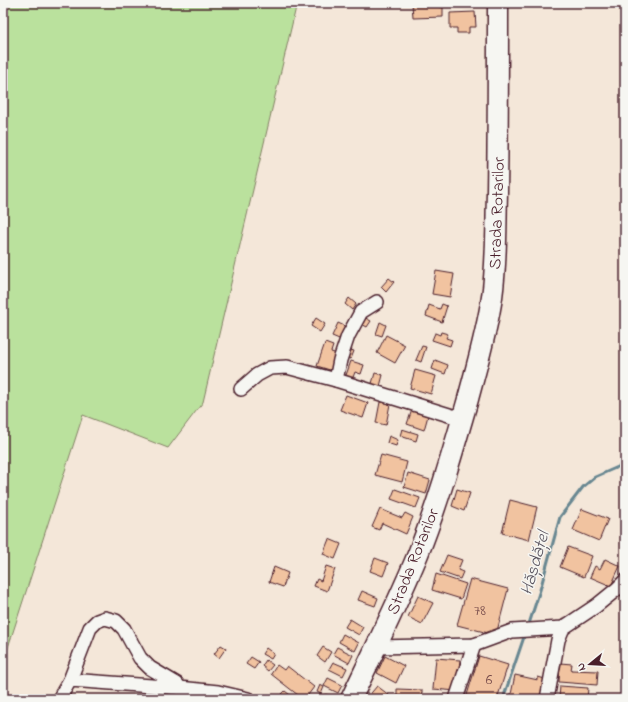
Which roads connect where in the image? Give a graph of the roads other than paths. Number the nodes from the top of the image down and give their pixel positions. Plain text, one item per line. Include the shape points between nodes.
1 (498, 3) edge
2 (377, 302) dead end
3 (336, 380) junction
4 (240, 389) dead end
5 (462, 419) junction
6 (625, 581) edge
7 (563, 628) junction
8 (474, 645) junction
9 (376, 647) junction
10 (70, 680) junction
11 (179, 688) junction
12 (59, 699) edge
13 (248, 699) edge
14 (351, 699) edge
15 (456, 699) edge
16 (547, 699) edge

1 - 5 main road, Strada Rotarilor via 498,152 494,279 487,322
2 - 3 street via 361,312 351,330
3 - 4 street via 287,367 270,368 256,375
3 - 5 street
5 - 9 main road, Strada Rotarilor via 418,553
6 - 7 street via 596,606
7 - 8 street via 512,631
7 - 16 street via 558,640
8 - 9 street
8 - 15 street
9 - 14 main road, Strada Rotarilor
10 - 11 street
10 - 11 street via 90,628 105,618 116,621 124,629 140,658 150,668 177,684
10 - 12 street
11 - 13 street via 218,692

